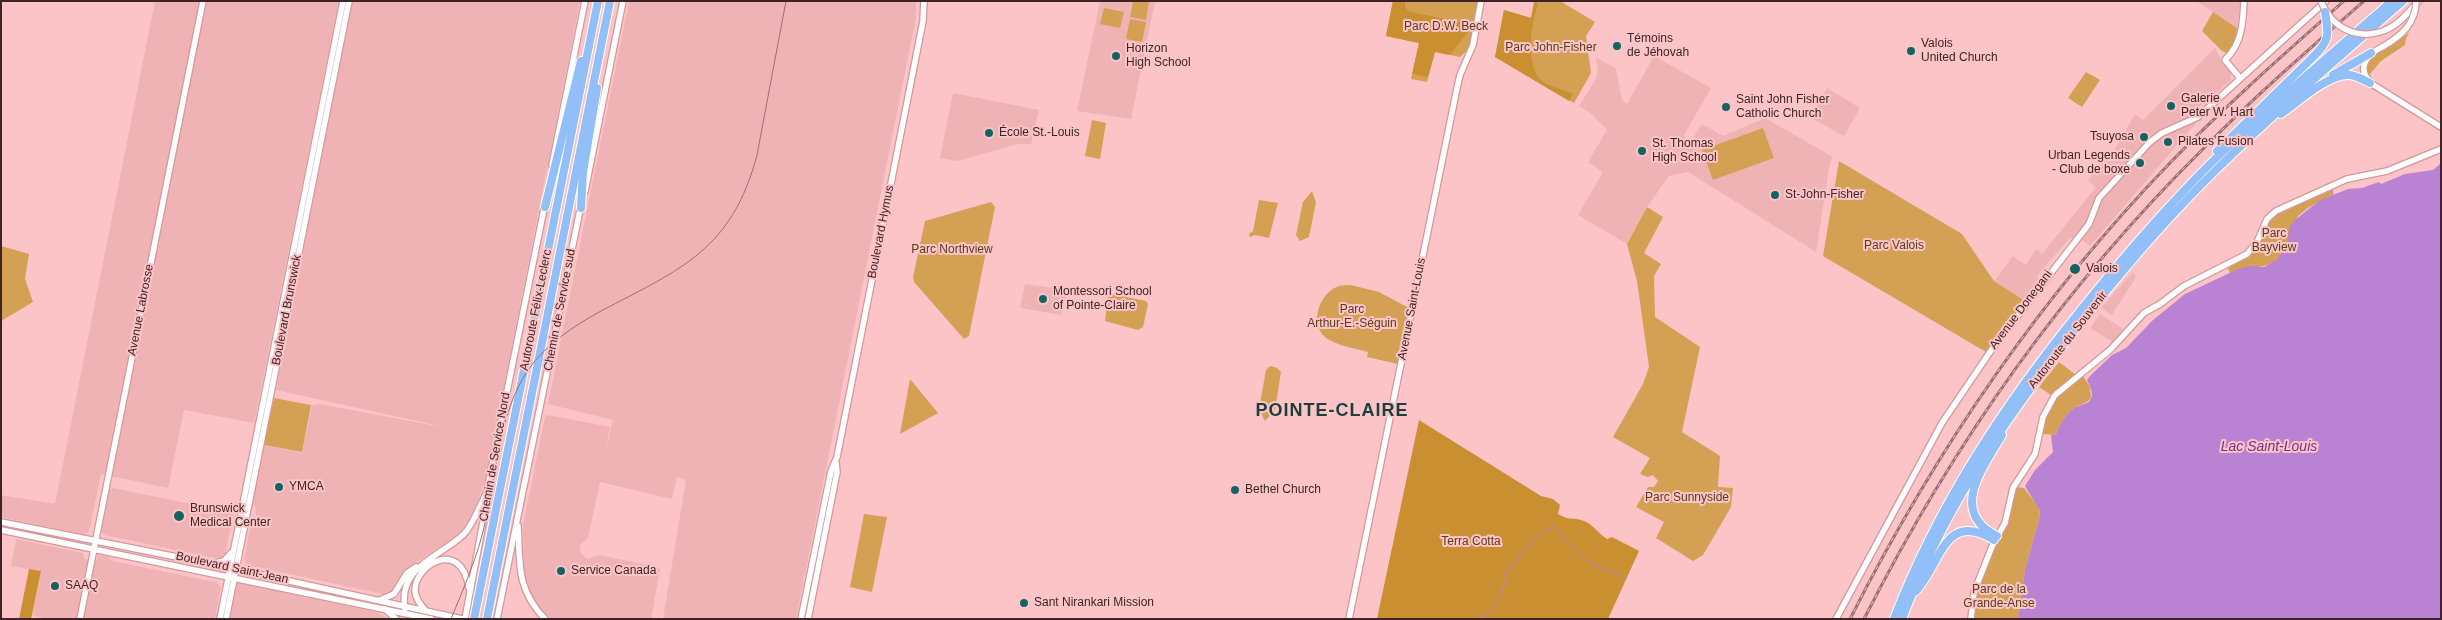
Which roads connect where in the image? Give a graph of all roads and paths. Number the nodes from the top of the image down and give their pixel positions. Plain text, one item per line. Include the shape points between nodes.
1 (203, 1) edge
2 (343, 1) edge
3 (348, 1) edge
4 (585, 1) edge
5 (598, 1) edge
6 (610, 1) edge
7 (623, 1) edge
8 (924, 1) edge
9 (1481, 1) edge
10 (2244, 1) edge
11 (2321, 1) edge
12 (2326, 1) edge
13 (2392, 1) edge
14 (2403, 1) edge
15 (2418, 1) edge
16 (2325, 12) junction
17 (595, 14) junction
18 (600, 51) junction
19 (2371, 52) junction
20 (2240, 78) junction
21 (2327, 82) junction
22 (2370, 83) junction
23 (2441, 127) edge
24 (2259, 129) junction
25 (2441, 149) edge
26 (545, 207) junction
27 (581, 208) junction
28 (2162, 214) junction
29 (2031, 387) junction
30 (267, 393) junction
31 (486, 495) junction
32 (518, 521) junction
33 (1, 522) edge
34 (1, 530) edge
35 (1996, 538) junction
36 (95, 541) junction
37 (820, 543) junction
38 (93, 549) junction
39 (233, 551) junction
40 (184, 558) junction
41 (163, 564) junction
42 (212, 564) junction
43 (418, 567) junction
44 (233, 568) junction
45 (199, 571) junction
46 (231, 577) junction
47 (225, 592) junction
48 (470, 593) junction
49 (1911, 596) junction
50 (380, 600) junction
51 (385, 609) junction
52 (405, 610) junction
53 (426, 611) junction
54 (80, 619) edge
55 (220, 619) edge
56 (226, 619) edge
57 (396, 619) edge
58 (431, 619) edge
59 (464, 619) edge
60 (474, 619) edge
61 (486, 619) edge
62 (497, 619) edge
63 (545, 619) edge
64 (801, 619) edge
65 (808, 619) edge
66 (1349, 619) edge
67 (1836, 619) edge
68 (1894, 619) edge
69 (1902, 619) edge
70 (1971, 619) edge

1 - 36 street, Avenue Labrosse
2 - 30 street, Boulevard Brunswick
3 - 30 street, Boulevard Brunswick
4 - 26 street, Chemin de Service Nord
5 - 17 highway, Autoroute Félix-Leclerc
6 - 18 highway, Autoroute Félix-Leclerc
7 - 27 street, Chemin de Service sud
8 - 37 street, Boulevard Hymus via 923,22 836,463 831,471
9 - 66 street, Avenue Saint-Louis via 1473,46 1456,88
10 - 20 street via 2241,35 2226,60
11 - 16 street, bridge
12 - 20 street, Avenue Donegani
13 - 28 highway, Autoroute du Souvenir via 2222,152
14 - 24 highway, Autoroute du Souvenir
15 - 16 street, bridge via 2387,30 2363,35 2342,28
15 - 19 street, bridge via 2409,26
16 - 28 highway, bridge via 2328,38 2324,46 2216,152
17 - 26 highway via 571,95
17 - 60 highway, Autoroute Félix-Leclerc
18 - 27 highway
18 - 61 highway, Autoroute Félix-Leclerc
19 - 21 highway
19 - 22 street via 2364,67
20 - 67 street, Avenue Donegani via 2196,118 2150,142 2098,199 2089,224 1992,349 1942,423
21 - 22 highway via 2349,75
21 - 24 highway
22 - 23 street
24 - 29 highway, Autoroute du Souvenir via 2154,235
25 - 35 street via 2387,170 2347,180 2280,208 2267,219 2257,242 2246,254 2184,286 2142,314 2113,347 2051,400 2043,417 2036,450 2014,485 2004,523
26 - 31 street, Chemin de Service Nord
27 - 32 street, Chemin de Service sud
28 - 68 highway, Autoroute du Souvenir via 2068,326 1997,421 1939,519
29 - 35 highway via 1989,458 1971,498 1977,522
29 - 49 highway, Autoroute du Souvenir via 1994,438 1966,485
30 - 39 street, Boulevard Brunswick
30 - 44 street, Boulevard Brunswick
31 - 43 street via 463,534
31 - 48 street, Chemin de Service Nord
32 - 62 street, Chemin de Service sud
32 - 63 street via 522,582 532,603
33 - 36 street, Boulevard Saint-Jean
34 - 38 street, Boulevard Saint-Jean
35 - 49 highway via 1974,531 1954,534 1944,545 1924,582
35 - 70 street via 1972,596
36 - 38 street, Avenue Labrosse
36 - 40 street, Boulevard Saint-Jean
37 - 64 street, Boulevard Hymus
37 - 65 street, Boulevard Hymus
38 - 41 street, Boulevard Saint-Jean
38 - 54 street, Avenue Labrosse
39 - 42 street via 226,560
39 - 44 street, Boulevard Brunswick
40 - 41 street via 166,560
40 - 42 street, Boulevard Saint-Jean
41 - 45 street, Boulevard Saint-Jean
42 - 44 street, Boulevard Saint-Jean
43 - 50 street via 407,573 396,592
43 - 52 street via 405,587
44 - 46 street, Boulevard Brunswick
44 - 50 street, Boulevard Saint-Jean
45 - 46 street, Boulevard Saint-Jean
45 - 47 street via 220,579
46 - 47 street, Boulevard Brunswick
46 - 51 street, Boulevard Saint-Jean
46 - 56 street, Boulevard Brunswick
47 - 55 street, Boulevard Brunswick
48 - 53 street via 466,573 460,564 449,560 437,561 425,570 416,584 417,598
48 - 59 street, Chemin de Service Nord
49 - 69 highway, Autoroute du Souvenir
50 - 52 street, Boulevard Saint-Jean
51 - 52 street, Boulevard Saint-Jean
51 - 57 street
52 - 53 street, Boulevard Saint-Jean
52 - 58 street, Boulevard Saint-Jean
53 - 59 street, Boulevard Saint-Jean

